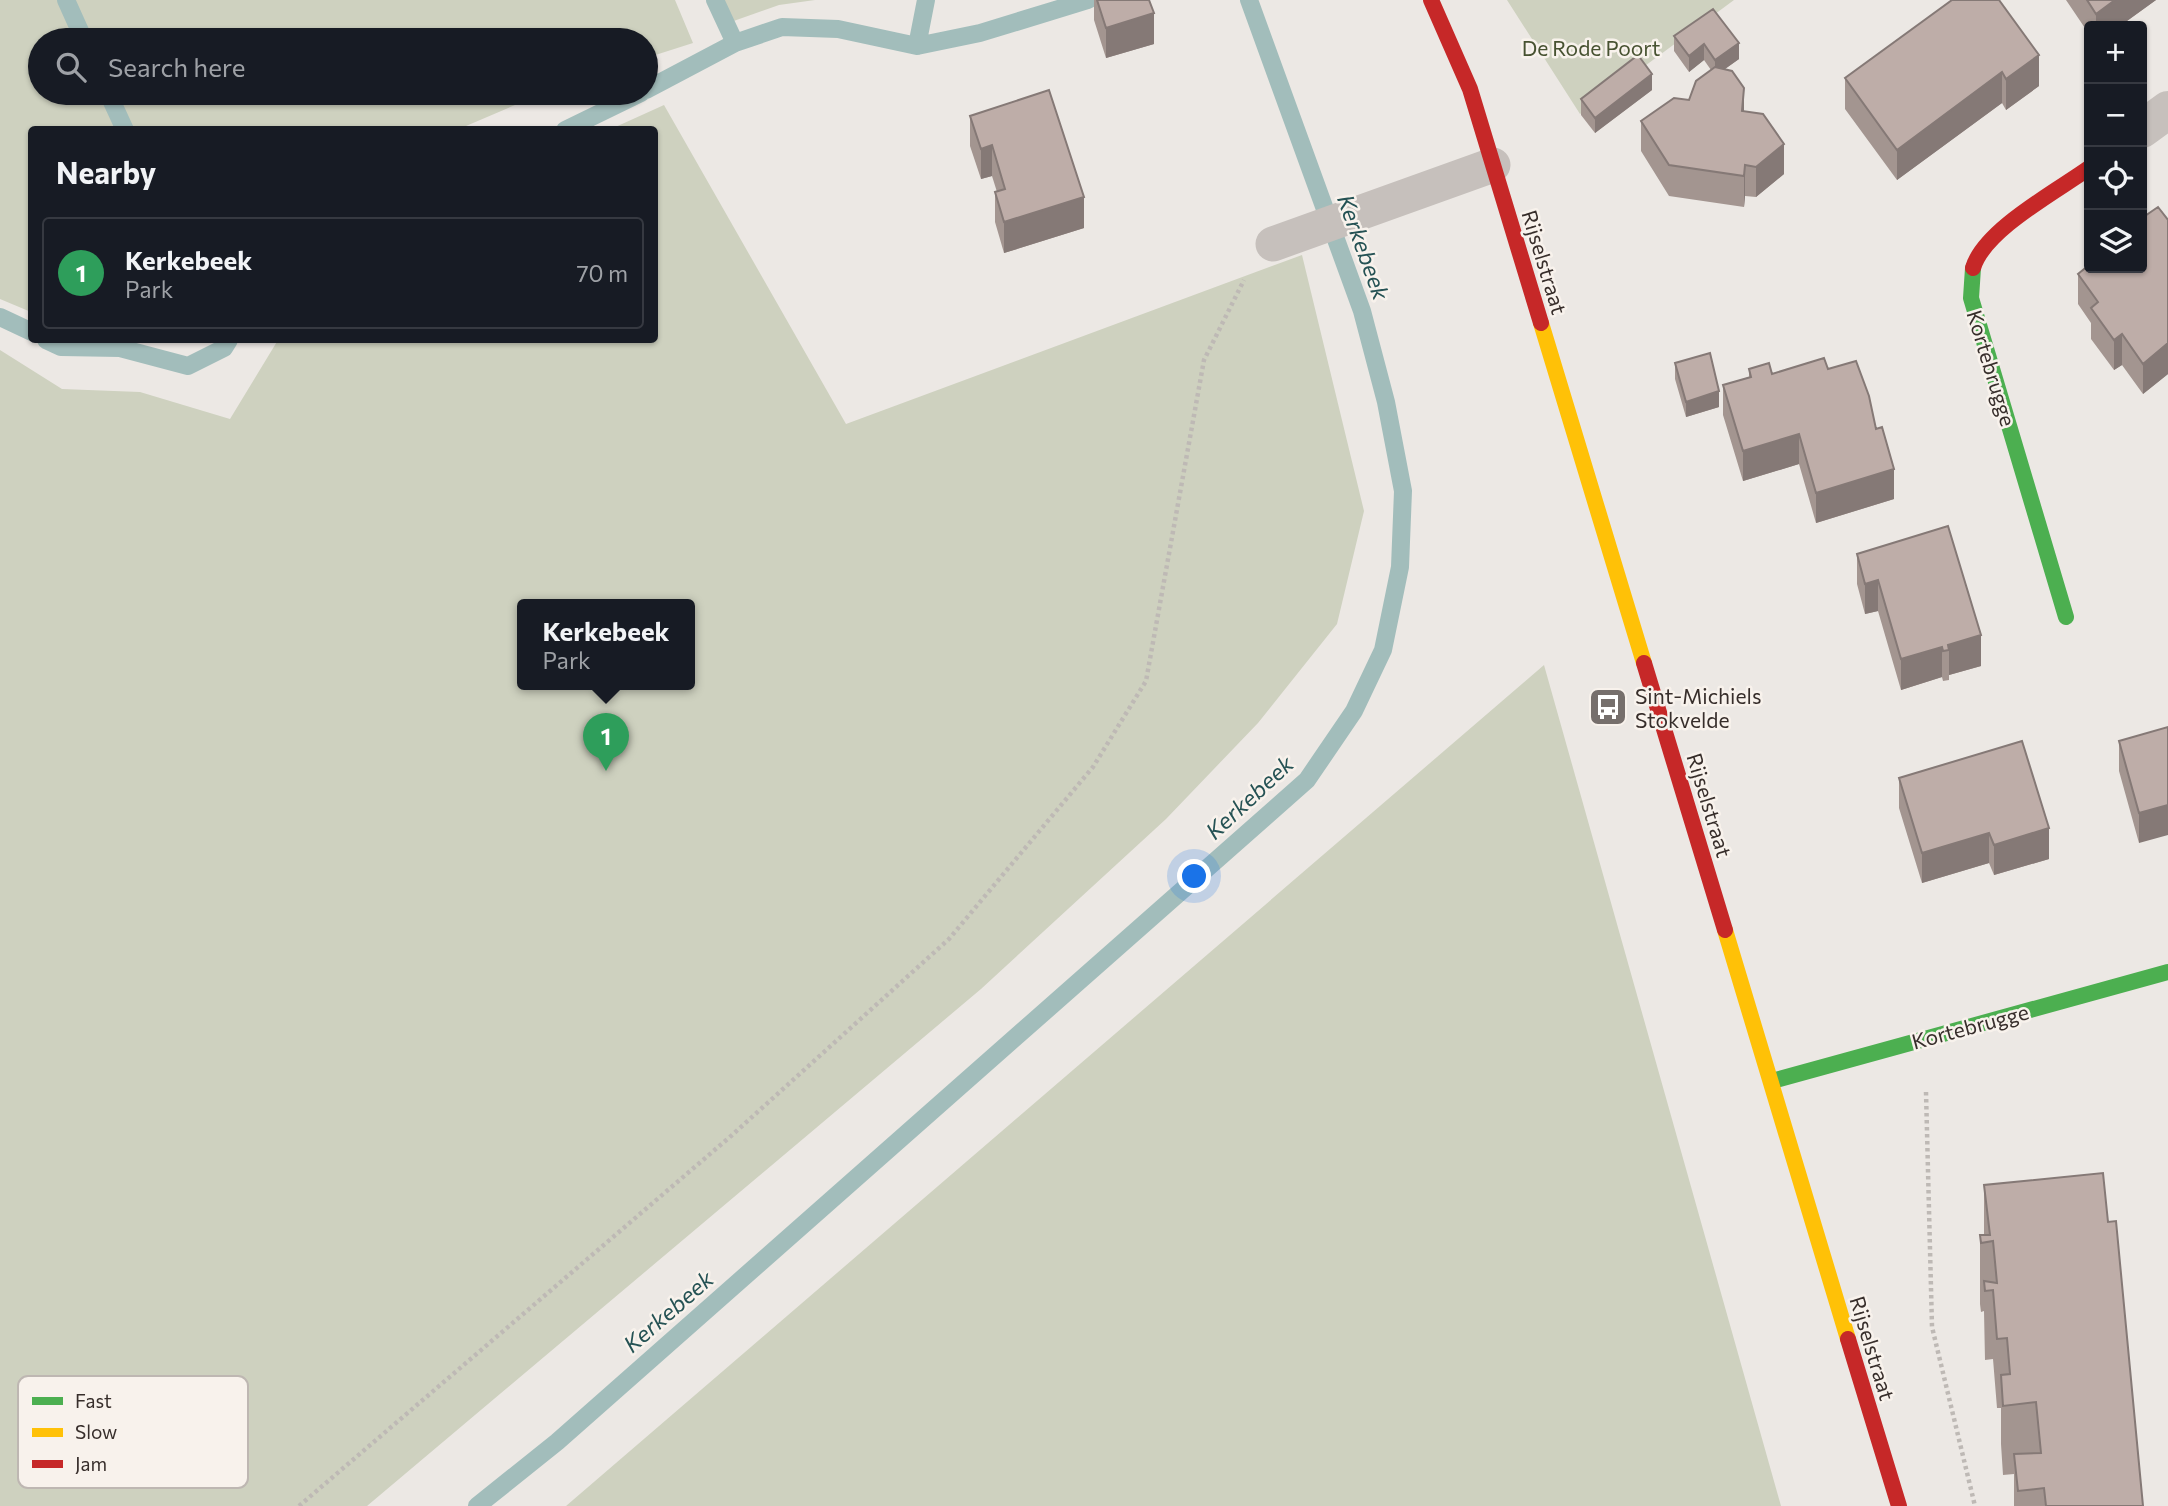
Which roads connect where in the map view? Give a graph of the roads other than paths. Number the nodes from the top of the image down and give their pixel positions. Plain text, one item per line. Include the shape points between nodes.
1 (1431, 0) edge
2 (2168, 110) edge
3 (2147, 126) edge
4 (1493, 165) junction
5 (2084, 172) edge
6 (1273, 244) road end
7 (2066, 617) dead end
8 (2168, 972) edge
9 (1772, 1081) junction
10 (1899, 1506) edge

1 - 4 street, Rijselstraat via 1470,89
2 - 3 street
4 - 6 lane
4 - 9 street, Rijselstraat
5 - 7 street, Kortebrugge via 1995,238 1978,255 1970,276 1971,298
8 - 9 street, Kortebrugge
9 - 10 street, Rijselstraat

